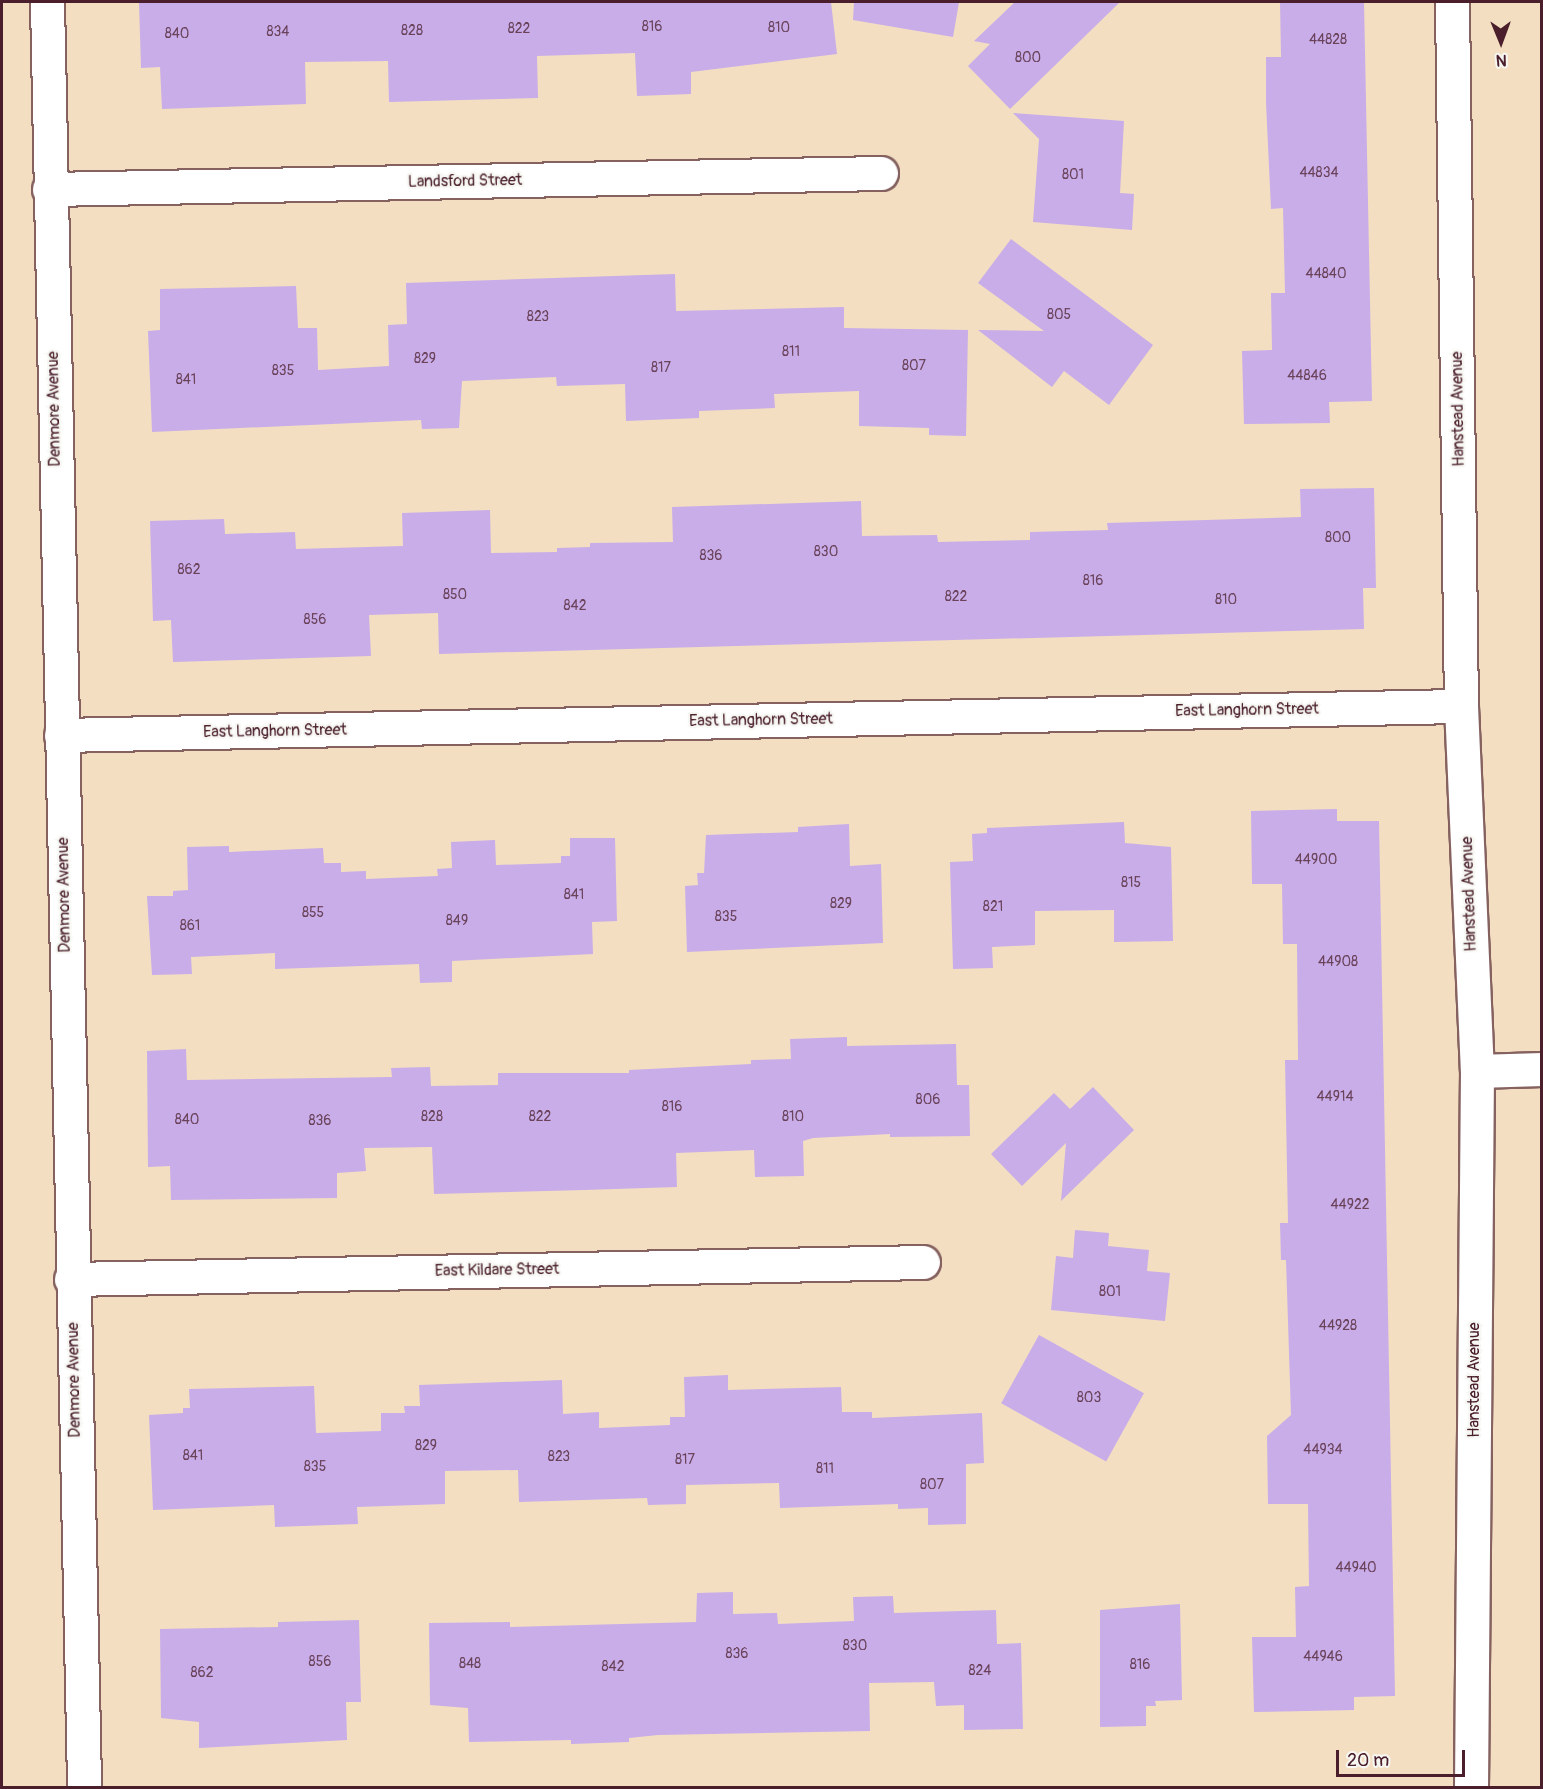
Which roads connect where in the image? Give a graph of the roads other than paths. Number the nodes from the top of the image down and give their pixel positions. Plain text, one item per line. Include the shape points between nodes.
1 (47, 2) edge
2 (1452, 2) edge
3 (881, 174) dead end
4 (49, 189) junction
5 (1461, 706) junction
6 (61, 735) junction
7 (1542, 1069) edge
8 (1477, 1071) junction
9 (923, 1262) dead end
10 (71, 1279) junction
11 (84, 1788) edge
12 (1471, 1788) edge

1 - 4 street, Denmore Avenue
2 - 5 street, Hanstead Avenue
3 - 4 street, Landsford Street
4 - 6 street, Denmore Avenue
5 - 6 street, East Langhorn Street
5 - 8 street, Hanstead Avenue
6 - 10 street, Denmore Avenue
7 - 8 street
8 - 12 street, Hanstead Avenue
9 - 10 street, East Kildare Street
10 - 11 street, Denmore Avenue

